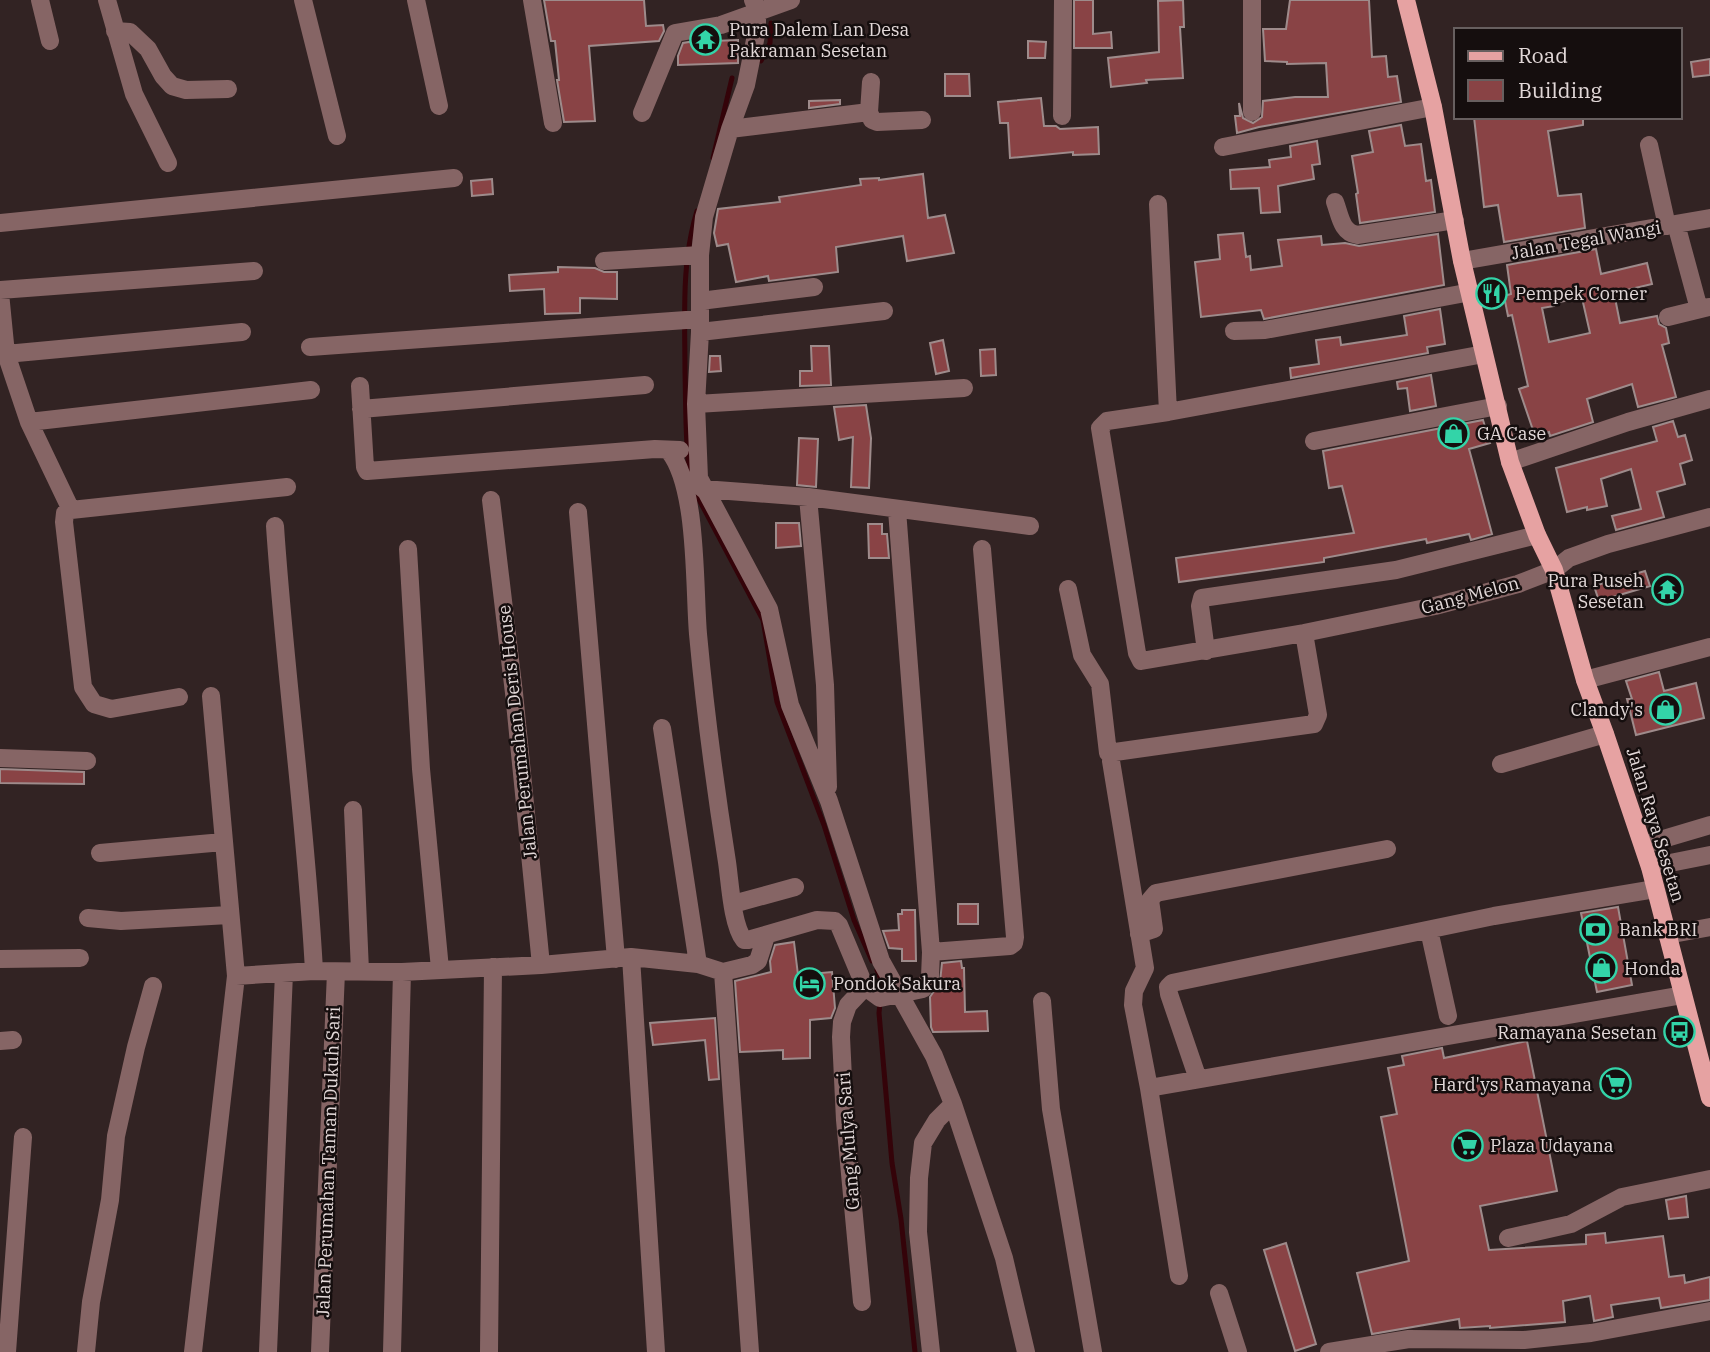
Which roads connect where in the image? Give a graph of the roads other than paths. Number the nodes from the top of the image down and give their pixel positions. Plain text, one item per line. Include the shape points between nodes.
1 (40, 0) edge
2 (107, 0) edge
3 (303, 0) edge
4 (420, 0) edge
5 (532, 0) edge
6 (791, 0) edge
7 (1063, 0) edge
8 (1252, 0) edge
9 (1406, 0) edge
10 (755, 5) edge
11 (115, 31) junction
12 (50, 41) dead end
13 (871, 82) dead end
14 (228, 89) dead end
15 (439, 106) dead end
16 (1433, 107) junction
17 (1252, 112) dead end
18 (642, 113) dead end
19 (869, 113) junction
20 (1062, 116) dead end
21 (922, 120) dead end
22 (553, 123) dead end
23 (730, 129) junction
24 (337, 136) dead end
25 (1649, 145) dead end
26 (1223, 147) dead end
27 (168, 163) dead end
28 (454, 178) dead end
29 (1335, 202) dead end
30 (1158, 204) dead end
31 (1710, 218) edge
32 (1455, 220) junction
33 (0, 223) edge
34 (1672, 225) junction
35 (692, 256) junction
36 (604, 261) dead end
37 (1462, 261) junction
38 (254, 271) dead end
39 (814, 288) dead end
40 (0, 292) edge
41 (1471, 292) junction
42 (1705, 308) edge
43 (884, 311) dead end
44 (1668, 317) dead end
45 (694, 318) junction
46 (1234, 331) dead end
47 (242, 332) dead end
48 (310, 347) dead end
49 (6, 354) junction
50 (1484, 354) junction
51 (645, 385) dead end
52 (360, 386) dead end
53 (964, 388) dead end
54 (312, 390) dead end
55 (1710, 399) edge
56 (696, 404) junction
57 (1498, 406) junction
58 (361, 409) junction
59 (1168, 412) junction
60 (29, 422) junction
61 (1314, 441) dead end
62 (696, 450) junction
63 (671, 451) junction
64 (1510, 462) junction
65 (287, 487) dead end
66 (704, 489) junction
67 (808, 497) junction
68 (491, 500) dead end
69 (71, 510) junction
70 (897, 510) junction
71 (578, 512) dead end
72 (1710, 517) edge
73 (275, 526) dead end
74 (1030, 526) dead end
75 (1537, 535) junction
76 (408, 549) dead end
77 (982, 549) dead end
78 (1554, 570) junction
79 (1069, 589) dead end
80 (1304, 633) junction
81 (1710, 647) edge
82 (1206, 651) junction
83 (1585, 680) junction
84 (211, 696) dead end
85 (179, 697) dead end
86 (662, 727) dead end
87 (1605, 734) junction
88 (0, 758) edge
89 (87, 761) dead end
90 (1111, 761) dead end
91 (1501, 764) dead end
92 (829, 802) junction
93 (353, 810) dead end
94 (1710, 825) edge
95 (223, 842) junction
96 (1643, 845) junction
97 (1387, 849) dead end
98 (100, 853) dead end
99 (1710, 855) edge
100 (1650, 867) junction
101 (795, 887) dead end
102 (1655, 889) junction
103 (733, 904) junction
104 (229, 915) junction
105 (88, 918) dead end
106 (1710, 927) edge
107 (1429, 930) junction
108 (1139, 934) junction
109 (1667, 935) junction
110 (766, 936) junction
111 (931, 952) junction
112 (80, 958) dead end
113 (623, 958) junction
114 (0, 959) edge
115 (698, 964) junction
116 (541, 965) junction
117 (493, 967) junction
118 (440, 969) junction
119 (314, 971) junction
120 (360, 971) junction
121 (336, 972) junction
122 (402, 972) junction
123 (723, 972) junction
124 (284, 973) junction
125 (236, 976) junction
126 (153, 986) dead end
127 (885, 994) junction
128 (1683, 995) junction
129 (1042, 1001) dead end
130 (1448, 1016) dead end
131 (1704, 1053) edge
132 (1198, 1079) junction
133 (1149, 1088) junction
134 (1710, 1098) edge
135 (953, 1104) junction
136 (23, 1137) dead end
137 (1710, 1179) edge
138 (1508, 1238) dead end
139 (1179, 1276) dead end
140 (1219, 1293) dead end
141 (862, 1302) dead end
142 (1710, 1311) edge
143 (8, 1352) edge
144 (86, 1352) edge
145 (193, 1352) edge
146 (268, 1352) edge
147 (320, 1352) edge
148 (392, 1352) edge
149 (489, 1352) edge
150 (656, 1352) edge
151 (750, 1352) edge
152 (931, 1352) edge
153 (1026, 1352) edge
154 (1093, 1352) edge
155 (1238, 1352) edge
156 (1329, 1352) edge

1 - 12 street
2 - 11 street
3 - 24 street
4 - 15 street
5 - 22 street
6 - 10 street
7 - 20 street
8 - 17 street
9 - 16 main road, Jalan Raya Sesetan
10 - 18 street via 721,24 675,33
10 - 23 street via 757,30 746,85
11 - 14 street via 130,32 148,49 172,86
11 - 27 street via 134,94
13 - 19 street
16 - 26 street
16 - 32 main road, Jalan Raya Sesetan
19 - 21 street via 877,122
19 - 23 street
23 - 35 street
25 - 34 street
28 - 33 street
29 - 32 street via 1350,234
30 - 59 street
31 - 34 street, Jalan Tegal Wangi
32 - 37 main road, Jalan Raya Sesetan
34 - 37 street, Jalan Tegal Wangi
34 - 42 street
35 - 36 street
35 - 45 street
37 - 41 main road, Jalan Raya Sesetan
38 - 40 street
39 - 45 street
40 - 49 street
41 - 46 street via 1265,330
41 - 50 main road, Jalan Raya Sesetan
42 - 44 street
43 - 45 street
45 - 48 street
45 - 56 street
47 - 49 street
49 - 60 street
50 - 57 main road, Jalan Raya Sesetan
50 - 59 street
51 - 58 street
52 - 58 street
53 - 56 street
54 - 60 street
55 - 64 street
56 - 62 street
57 - 61 street
57 - 64 main road, Jalan Raya Sesetan
58 - 63 street via 365,467 372,472
59 - 82 street, Gang Melon via 1107,421 1101,431 1139,658 1145,662
60 - 69 street
62 - 63 street
62 - 66 street
63 - 103 street via 689,509 713,775
64 - 75 main road, Jalan Raya Sesetan
65 - 69 street
66 - 67 street
66 - 92 street via 769,609 790,705
67 - 70 street
67 - 92 street via 825,685
68 - 116 street, Jalan Perumahan Deris House
69 - 85 street via 65,513 64,522 83,687 94,704 111,709
70 - 74 street
70 - 111 street
71 - 113 street
72 - 78 street, Gang Melon via 1597,548 1569,558
73 - 119 street
75 - 78 main road, Jalan Raya Sesetan
75 - 82 street via 1396,570 1202,598
76 - 118 street
77 - 111 street via 1015,937 1010,946
78 - 80 street, Gang Melon via 1435,606
78 - 83 main road, Jalan Raya Sesetan
79 - 80 street via 1082,655 1100,684 1108,753 1314,724 1318,715
80 - 82 street, Gang Melon
81 - 83 street
83 - 87 main road, Jalan Raya Sesetan
84 - 95 street
86 - 115 street
87 - 91 street
87 - 96 main road, Jalan Raya Sesetan
88 - 89 street
90 - 108 street
92 - 127 street via 881,961
93 - 120 street
94 - 96 street
95 - 98 street
95 - 104 street
96 - 100 main road, Jalan Raya Sesetan
97 - 108 street via 1156,893 1150,900 1154,929
99 - 100 street
100 - 102 main road, Jalan Raya Sesetan
101 - 103 street
102 - 107 street
102 - 109 main road, Jalan Raya Sesetan
103 - 110 street via 744,940
104 - 105 street
104 - 125 street
106 - 109 street
107 - 130 street
107 - 132 street via 1172,983 1169,994
108 - 133 street via 1145,968 1134,991 1133,1006
109 - 128 main road, Jalan Raya Sesetan
110 - 123 street via 758,961
110 - 127 street via 817,920 835,920
111 - 127 street via 927,985 917,992
112 - 114 street
113 - 115 street
113 - 116 street
113 - 150 street
115 - 123 street
116 - 117 street
117 - 118 street
117 - 149 street
118 - 122 street
119 - 121 street
119 - 124 street
120 - 121 street
120 - 122 street
121 - 147 street, Jalan Perumahan Taman Dukuh Sari
122 - 148 street
123 - 151 street
124 - 125 street
124 - 146 street
125 - 145 street
126 - 144 street via 116,1136
127 - 135 street via 934,1056
127 - 141 street, Gang Mulya Sari via 848,1006 842,1022 845,1120
128 - 131 main road, Jalan Raya Sesetan
128 - 132 street via 1411,1046
129 - 154 street via 1051,1109
131 - 134 main road, Jalan Raya Sesetan
132 - 133 street
133 - 139 street
135 - 152 street via 923,1143 919,1178 918,1232
135 - 153 street via 1004,1258
136 - 143 street
137 - 138 street via 1622,1197 1571,1224
140 - 155 street
142 - 156 street via 1591,1334 1524,1340 1409,1339

